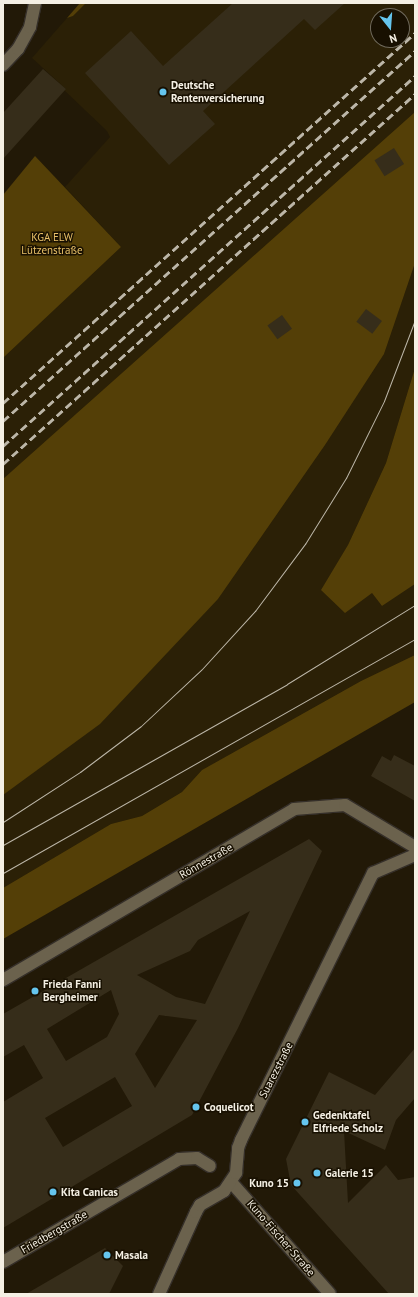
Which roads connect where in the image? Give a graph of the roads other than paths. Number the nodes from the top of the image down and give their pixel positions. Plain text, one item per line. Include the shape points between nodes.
1 (35, 3) edge
2 (3, 65) edge
3 (414, 853) edge
4 (3, 980) edge
5 (210, 1166) dead end
6 (231, 1182) junction
7 (3, 1262) edge
8 (158, 1294) edge
9 (330, 1294) edge

1 - 2 street via 30,26 18,49
3 - 4 street, Rönnestraße via 345,805 294,809
3 - 6 street, Suarezstraße via 373,873 241,1140 238,1164
5 - 7 street, Friedbergstraße via 197,1158 179,1158
6 - 8 street, Suarezstraße via 224,1191 198,1208
6 - 9 street, Kuno-Fischer-Straße

